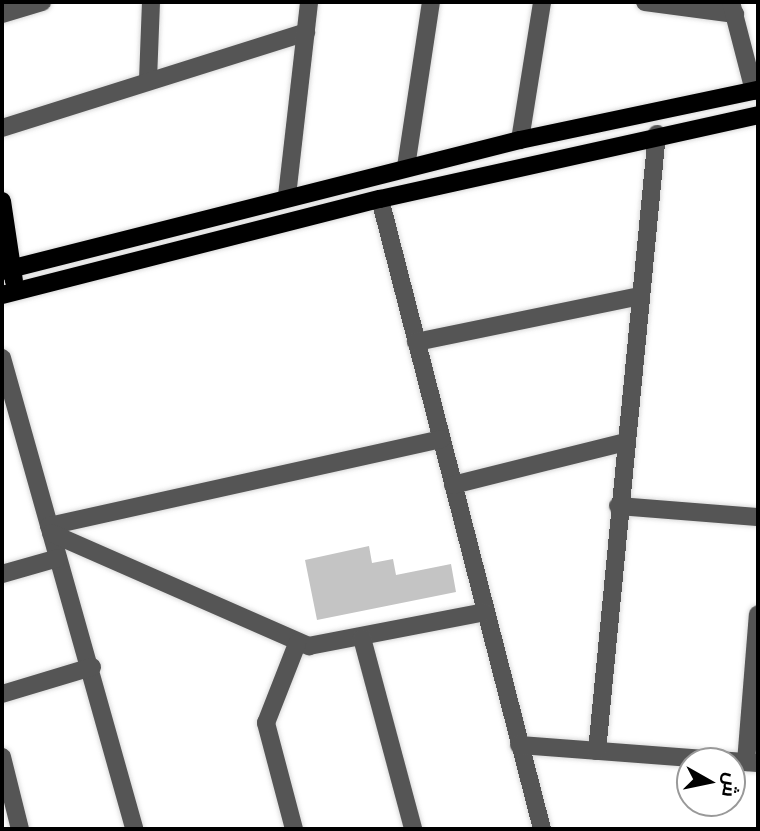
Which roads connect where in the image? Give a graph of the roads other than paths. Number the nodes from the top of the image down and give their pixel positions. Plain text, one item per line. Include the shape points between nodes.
1 (42, 2) edge
2 (151, 2) edge
3 (309, 2) edge
4 (431, 2) edge
5 (541, 2) edge
6 (645, 2) edge
7 (733, 8) edge
8 (2, 14) edge
9 (306, 32) junction
10 (148, 80) junction
11 (755, 84) edge
12 (758, 115) edge
13 (2, 128) edge
14 (657, 134) junction
15 (520, 140) junction
16 (406, 167) junction
17 (287, 196) junction
18 (380, 199) junction
19 (2, 201) edge
20 (7, 270) edge
21 (9, 293) edge
22 (640, 296) junction
23 (416, 342) junction
24 (2, 358) edge
25 (441, 439) junction
26 (625, 442) junction
27 (453, 485) junction
28 (618, 506) junction
29 (758, 517) edge
30 (50, 529) junction
31 (58, 558) junction
32 (2, 574) edge
33 (485, 612) junction
34 (758, 614) edge
35 (362, 638) junction
36 (297, 644) junction
37 (92, 667) junction
38 (2, 694) edge
39 (519, 745) junction
40 (597, 751) junction
41 (2, 757) edge
42 (752, 762) edge
43 (20, 829) edge
44 (134, 829) edge
45 (294, 829) edge
46 (413, 829) edge
47 (542, 829) edge

1 - 8 street
2 - 10 street
3 - 9 street
4 - 16 street
5 - 15 street
6 - 7 street
7 - 11 street
9 - 10 street
9 - 17 street
10 - 13 street
11 - 15 main road
12 - 14 main road
14 - 18 main road
14 - 22 street
15 - 16 main road
16 - 17 main road
17 - 20 main road
18 - 21 main road
18 - 23 street
19 - 20 main road
20 - 21 main road
22 - 23 street
22 - 26 street
23 - 25 street
24 - 30 street
25 - 27 street
25 - 30 street
26 - 27 street
26 - 28 street
27 - 33 street
28 - 29 street
28 - 40 street
30 - 31 street
30 - 36 street
31 - 32 street
31 - 37 street
33 - 35 street
33 - 39 street
34 - 42 street
35 - 36 street via 321,647
35 - 46 street
36 - 45 street via 266,723
37 - 38 street
37 - 44 street
39 - 40 street
39 - 47 street
40 - 42 street
41 - 43 street

